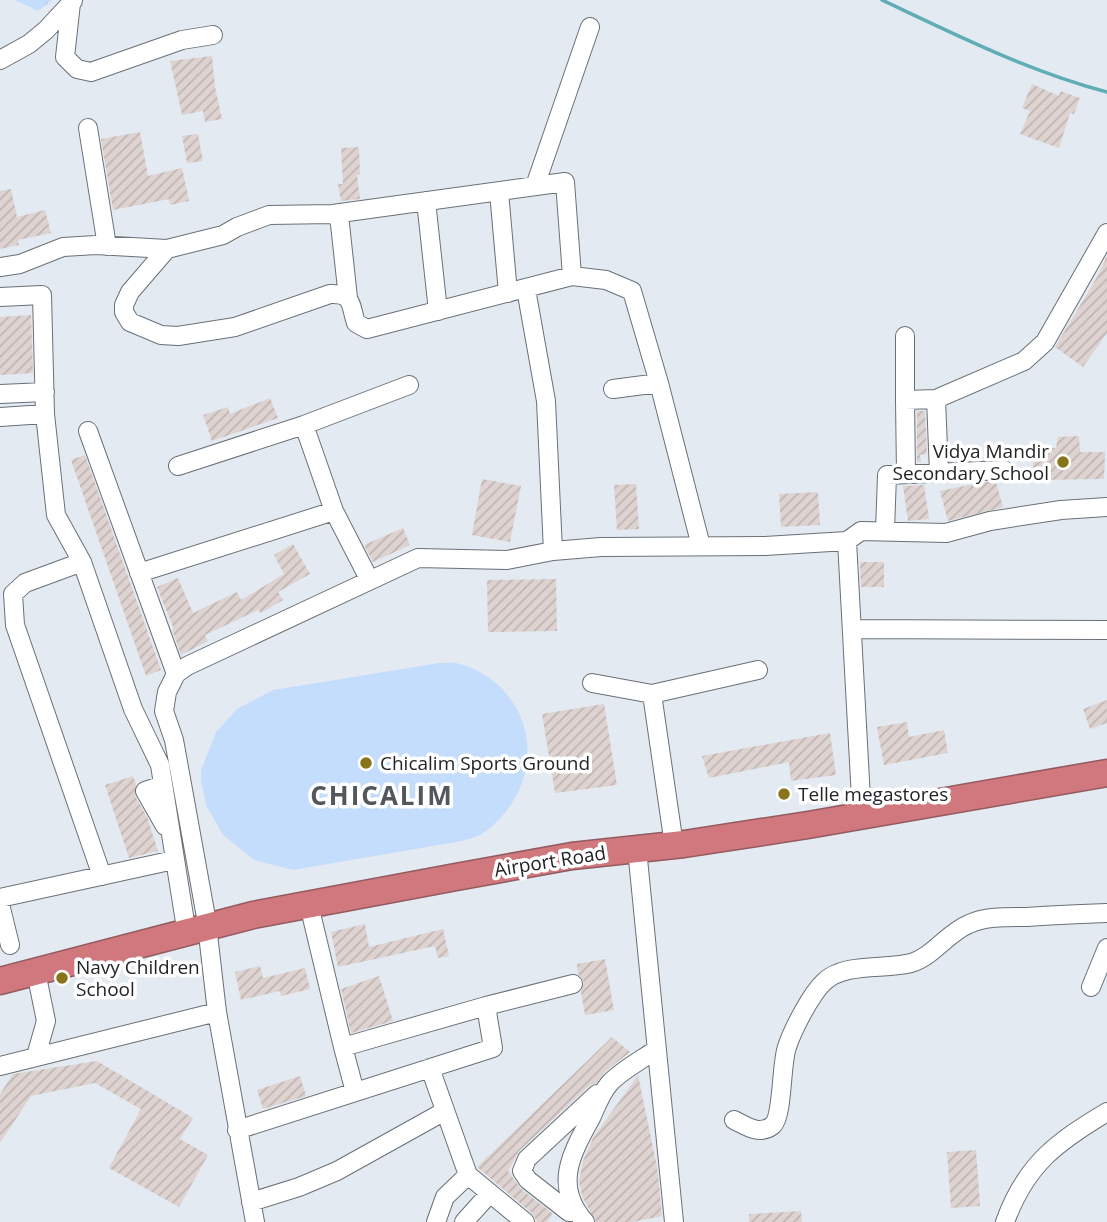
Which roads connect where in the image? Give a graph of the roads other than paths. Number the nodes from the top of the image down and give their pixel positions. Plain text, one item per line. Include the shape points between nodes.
1 (73, 1) edge
2 (590, 27) dead end
3 (213, 36) dead end
4 (0, 60) edge
5 (88, 128) dead end
6 (535, 186) junction
7 (499, 191) junction
8 (426, 201) junction
9 (333, 214) junction
10 (1107, 233) edge
11 (107, 246) junction
12 (167, 249) junction
13 (0, 267) edge
14 (572, 276) junction
15 (526, 289) junction
16 (508, 293) junction
17 (0, 297) edge
18 (348, 298) junction
19 (438, 312) junction
20 (905, 336) dead end
21 (659, 383) junction
22 (408, 385) dead end
23 (613, 389) dead end
24 (45, 392) junction
25 (0, 394) edge
26 (936, 399) junction
27 (905, 400) junction
28 (45, 414) junction
29 (0, 417) edge
30 (304, 425) junction
31 (88, 431) dead end
32 (178, 466) dead end
33 (1004, 470) dead end
34 (939, 472) junction
35 (906, 474) junction
36 (1107, 507) edge
37 (334, 511) junction
38 (886, 531) junction
39 (847, 541) junction
40 (701, 546) junction
41 (553, 551) junction
42 (82, 562) junction
43 (139, 573) junction
44 (369, 579) junction
45 (852, 629) junction
46 (1107, 630) edge
47 (758, 670) dead end
48 (176, 674) junction
49 (592, 683) dead end
50 (652, 694) junction
51 (1107, 756) edge
52 (1107, 774) edge
53 (862, 799) junction
54 (673, 837) junction
55 (637, 849) junction
56 (174, 860) junction
57 (102, 876) junction
58 (0, 898) edge
59 (0, 904) edge
60 (309, 905) junction
61 (1107, 913) edge
62 (199, 922) junction
63 (1107, 948) edge
64 (5, 956) edge
65 (36, 972) junction
66 (0, 981) edge
67 (573, 984) dead end
68 (1091, 987) dead end
69 (486, 1006) junction
70 (216, 1012) junction
71 (46, 1021) junction
72 (343, 1047) junction
73 (72, 1048) junction
74 (657, 1049) junction
75 (36, 1056) junction
76 (0, 1066) edge
77 (430, 1068) junction
78 (609, 1084) junction
79 (355, 1092) junction
80 (445, 1111) junction
81 (1107, 1112) edge
82 (734, 1120) dead end
83 (237, 1130) junction
84 (468, 1175) junction
85 (489, 1193) junction
86 (251, 1202) junction
87 (580, 1217) edge
88 (255, 1222) edge
89 (436, 1222) edge
90 (464, 1222) edge
91 (525, 1222) edge
92 (674, 1222) edge
93 (1005, 1222) edge

1 - 3 street via 65,57 77,69 91,72 182,40
1 - 4 street via 29,44
2 - 6 street
5 - 11 street
6 - 7 street
6 - 14 street via 565,183
7 - 8 street
7 - 16 street
8 - 9 street
8 - 19 street
9 - 12 street via 269,215 223,235
9 - 18 street via 341,224
10 - 26 street via 1045,342 1024,361
11 - 12 street
11 - 13 street via 63,247
12 - 18 street via 124,305 130,322 161,335 235,327 330,294 342,293
14 - 15 street
14 - 21 street via 606,279 632,291
15 - 16 street
15 - 41 street via 546,401
16 - 19 street
17 - 24 street via 41,295
18 - 19 street via 356,323 367,329
20 - 27 street
21 - 23 street
21 - 40 street
22 - 30 street
24 - 25 street
24 - 28 street
26 - 27 street
26 - 34 street
27 - 35 street
28 - 29 street
28 - 42 street via 56,515
30 - 32 street
30 - 37 street
31 - 43 street
33 - 34 street
34 - 35 street
35 - 38 street via 887,475
36 - 38 street via 1061,510 946,533
37 - 43 street
37 - 44 street
38 - 39 street via 861,531
39 - 40 street
39 - 45 street
40 - 41 street
41 - 44 street via 508,560 418,558
42 - 56 street via 133,709 160,765 163,785 145,791 171,837
42 - 57 street via 25,583 13,594 15,625
43 - 48 street
44 - 48 street
45 - 46 street
45 - 53 street
47 - 50 street
48 - 62 street via 164,711 174,740
49 - 50 street
50 - 54 street
51 - 53 highway, Airport Road
52 - 54 highway, Airport Road via 914,808
53 - 54 highway, Airport Road
54 - 55 highway, Airport Road
54 - 62 highway, Airport Road via 503,856 366,882
55 - 60 highway, Airport Road via 572,856
55 - 74 street
56 - 57 street
56 - 62 street
57 - 58 street
59 - 64 street
60 - 62 highway, Airport Road
60 - 72 street
61 - 82 street via 970,923 912,962 836,972 816,992 787,1048 775,1124 763,1130 750,1129
62 - 64 highway, Airport Road
62 - 65 highway, Airport Road
62 - 70 street
63 - 68 street
65 - 66 highway, Airport Road
65 - 71 street
67 - 69 street
69 - 72 street
69 - 77 street via 493,1048
70 - 73 street
70 - 83 street
71 - 73 street
71 - 75 street
72 - 79 street
73 - 75 street
74 - 78 street
74 - 92 street
75 - 76 street
77 - 79 street
77 - 80 street
78 - 87 street via 567,1169
78 - 87 street via 527,1158 522,1171
79 - 83 street
80 - 84 street
80 - 86 street via 337,1171
81 - 93 street via 1064,1138 1036,1165
83 - 86 street
84 - 85 street
84 - 89 street via 445,1197
85 - 90 street
85 - 91 street
86 - 88 street

